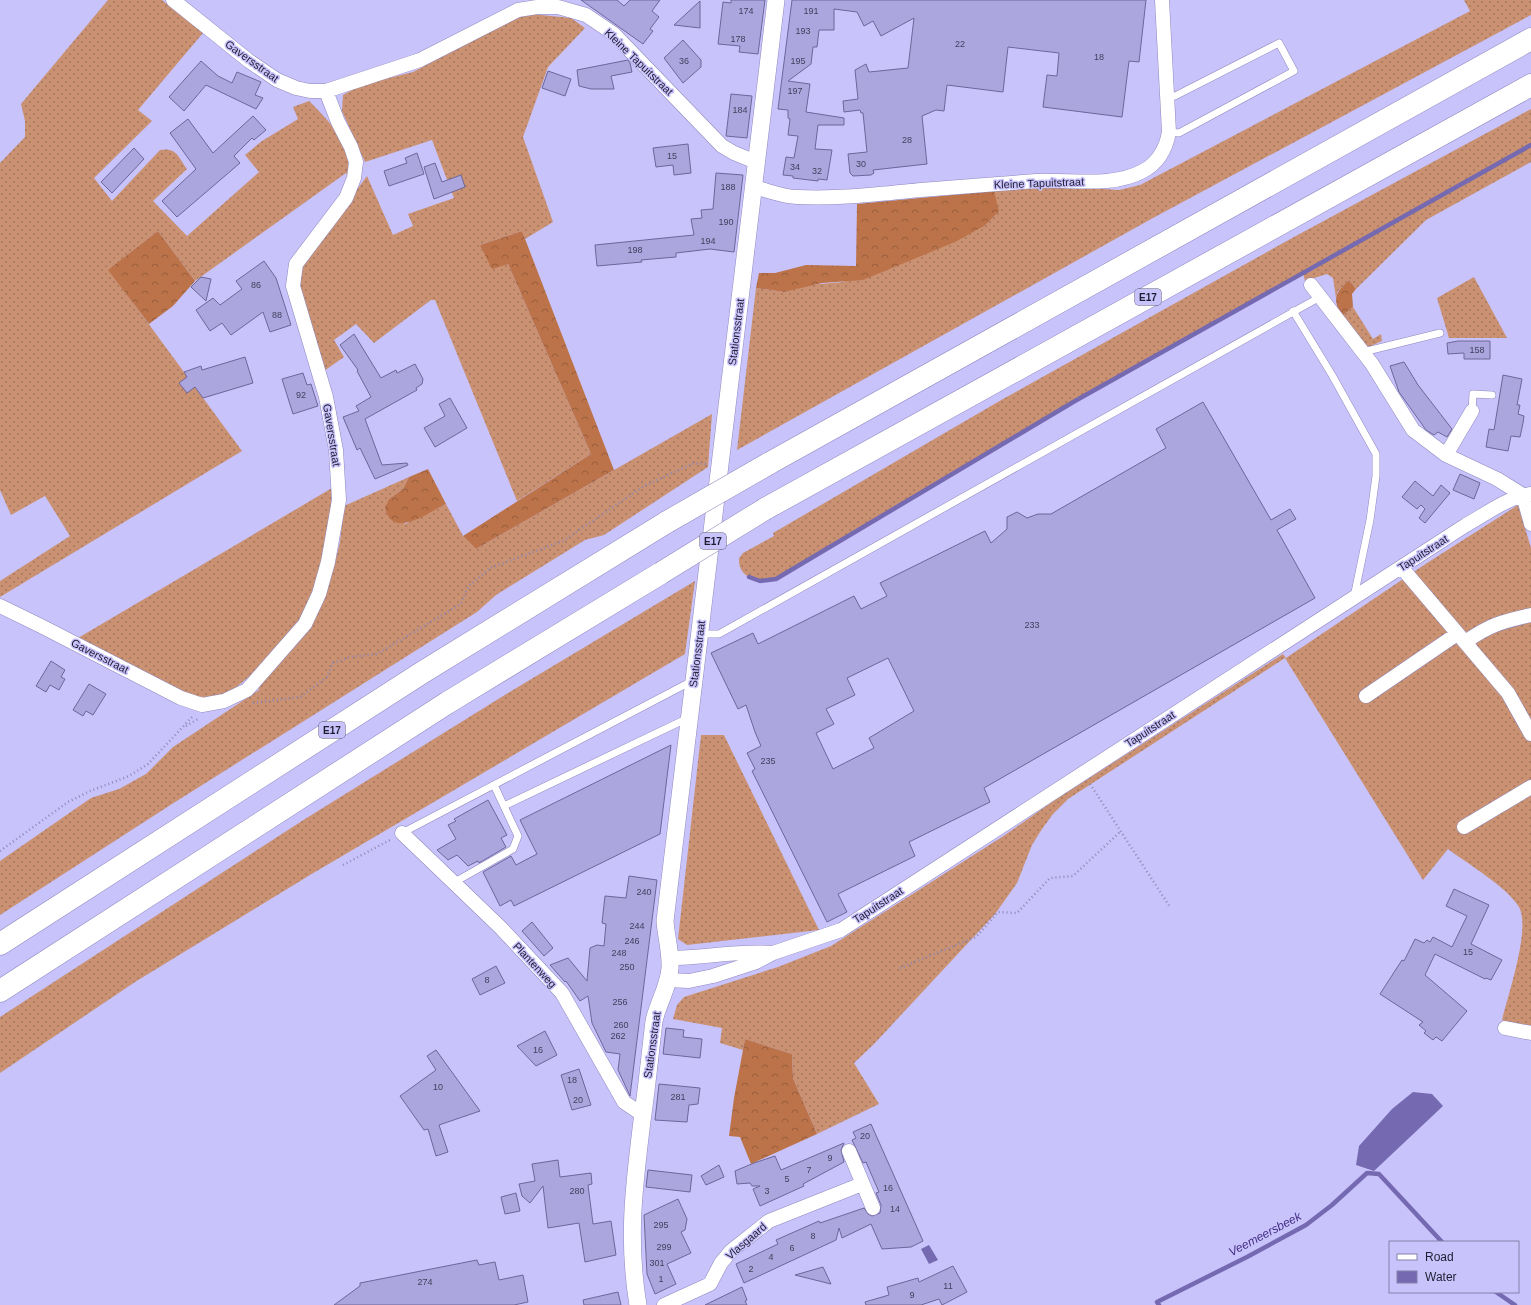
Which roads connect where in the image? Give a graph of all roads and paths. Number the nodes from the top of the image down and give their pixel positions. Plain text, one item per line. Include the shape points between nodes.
1 (174, 0) edge
2 (776, 0) edge
3 (1162, 0) edge
4 (1531, 39) edge
5 (1531, 84) edge
6 (326, 91) junction
7 (1167, 96) junction
8 (1169, 132) junction
9 (756, 162) junction
10 (753, 187) junction
11 (1311, 284) dead end
12 (1320, 297) junction
13 (1293, 311) junction
14 (1440, 333) dead end
15 (1363, 352) junction
16 (1492, 394) dead end
17 (1472, 411) joint
18 (1446, 455) junction
19 (720, 468) junction
20 (1527, 494) edge
21 (1531, 524) edge
22 (1402, 568) junction
23 (1354, 597) junction
24 (0, 606) edge
25 (1531, 615) edge
26 (699, 634) junction
27 (1461, 638) junction
28 (694, 680) junction
29 (1366, 696) dead end
30 (251, 703) dead end
31 (203, 710) junction
32 (690, 718) junction
33 (186, 726) junction
34 (1531, 734) edge
35 (1083, 772) junction
36 (494, 785) junction
37 (1531, 787) edge
38 (504, 806) junction
39 (1464, 827) dead end
40 (1121, 831) junction
41 (402, 833) junction
42 (0, 851) edge
43 (343, 865) dead end
44 (453, 883) junction
45 (1170, 907) dead end
46 (0, 944) edge
47 (773, 953) junction
48 (670, 958) junction
49 (900, 968) dead end
50 (668, 980) junction
51 (0, 991) edge
52 (1505, 1028) dead end
53 (1531, 1033) edge
54 (643, 1115) junction
55 (849, 1151) dead end
56 (862, 1184) junction
57 (873, 1208) dead end
58 (638, 1305) edge
59 (664, 1305) edge

1 - 6 street, Gaversstraat via 249,61 277,80 296,88
2 - 9 street, Stationsstraat
3 - 7 street, Kleine Tapuitstraat
4 - 46 highway, E17, bridge via 667,522 423,672
5 - 51 highway, E17, bridge via 765,509 447,703
6 - 9 street, Kleine Tapuitstraat via 420,60 518,10 558,7 586,15 614,34 722,146
6 - 31 street, Gaversstraat via 356,162 354,178 346,198 296,264 293,286 326,397 336,450 339,500 336,524 319,594 305,624 247,690
7 - 8 street, Kleine Tapuitstraat
7 - 8 lane via 1176,96 1279,43 1294,70 1179,133
8 - 10 street, Kleine Tapuitstraat via 1167,142 1155,163 1143,171 1119,179 1038,181 842,198 795,197
9 - 10 street, Stationsstraat
10 - 19 street, Stationsstraat
11 - 12 street
12 - 13 lane
12 - 15 street
13 - 23 lane via 1376,454 1370,520
13 - 26 lane via 719,634
14 - 15 lane
15 - 18 street via 1413,430
16 - 17 lane via 1473,394
17 - 18 street
18 - 20 street
19 - 26 street, Stationsstraat
19 - 30 path via 694,463 644,486 563,542 490,568 468,587 461,604 377,654 350,657 333,663 327,677 300,697
20 - 21 street
20 - 22 street, Tapuitstraat via 1493,509
22 - 23 street, Tapuitstraat
22 - 27 street
23 - 35 street, Tapuitstraat
24 - 31 street, Gaversstraat
25 - 27 street via 1497,622
26 - 28 street, Stationsstraat
27 - 29 street
27 - 34 street via 1508,693
28 - 32 street, Stationsstraat
28 - 36 lane
31 - 33 path
31 - 33 path
32 - 38 lane
32 - 48 street, Stationsstraat via 665,921
33 - 42 path via 148,764 129,776 68,802
35 - 40 path
35 - 47 street, Tapuitstraat via 842,930
36 - 38 lane
36 - 41 lane
37 - 39 street
38 - 44 lane via 518,836 513,849
40 - 45 path
40 - 49 path via 1074,876 1050,878 1017,913 998,912 976,937
41 - 43 path
41 - 44 street, Plantenweg
44 - 54 street, Plantenweg via 500,927 562,993 624,1102
47 - 48 street, Tapuitstraat via 754,951
47 - 50 street, Tapuitstraat via 756,962 713,976 689,981
48 - 50 street, Stationsstraat
50 - 54 street, Stationsstraat via 654,1021
52 - 53 street
54 - 58 street, Stationsstraat via 632,1219 633,1273
55 - 56 street
56 - 57 street
56 - 59 street, Vlasgaard via 769,1221 731,1252 721,1263 710,1284

